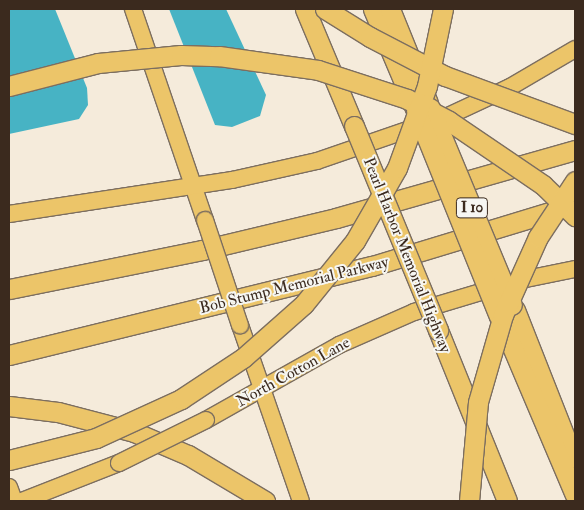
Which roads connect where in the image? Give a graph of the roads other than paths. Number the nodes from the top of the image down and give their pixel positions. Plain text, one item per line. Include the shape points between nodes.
1 (132, 9) edge
2 (306, 9) edge
3 (325, 9) edge
4 (374, 9) edge
5 (390, 9) edge
6 (442, 9) edge
7 (575, 49) edge
8 (9, 86) edge
9 (422, 109) junction
10 (575, 124) edge
11 (575, 150) edge
12 (575, 181) edge
13 (194, 186) junction
14 (575, 204) edge
15 (9, 214) edge
16 (575, 216) edge
17 (575, 269) edge
18 (9, 289) edge
19 (507, 313) junction
20 (9, 354) edge
21 (261, 388) junction
22 (9, 406) edge
23 (9, 460) edge
24 (575, 463) edge
25 (9, 486) edge
26 (575, 495) edge
27 (14, 501) edge
28 (22, 501) edge
29 (265, 501) edge
30 (301, 501) edge
31 (468, 501) edge
32 (507, 501) edge

1 - 13 main road
2 - 32 highway, Pearl Harbor Memorial Highway, bridge
3 - 10 highway, bridge via 370,37 446,76
4 - 9 highway
5 - 9 highway, I 10
6 - 23 highway, bridge via 427,86 397,168 355,241 304,304 243,358 174,404 96,438
7 - 13 main road via 510,87 395,136 317,161
8 - 16 highway, bridge via 105,62 181,55 219,56 318,70 407,100 449,121 543,184
9 - 19 highway, I 10, bridge
11 - 18 highway via 327,220 202,250
12 - 31 highway, bridge via 538,237 503,315 478,402
13 - 15 main road
13 - 21 main road, bridge
14 - 20 highway, Bob Stump Memorial Parkway via 372,266
17 - 21 main road, North Cotton Lane via 502,285 414,312 339,345
19 - 24 highway, I 10
19 - 26 highway
21 - 28 main road, North Cotton Lane, bridge via 206,420 119,462
21 - 30 main road
22 - 29 highway via 58,412 134,432 188,455
25 - 27 main road

